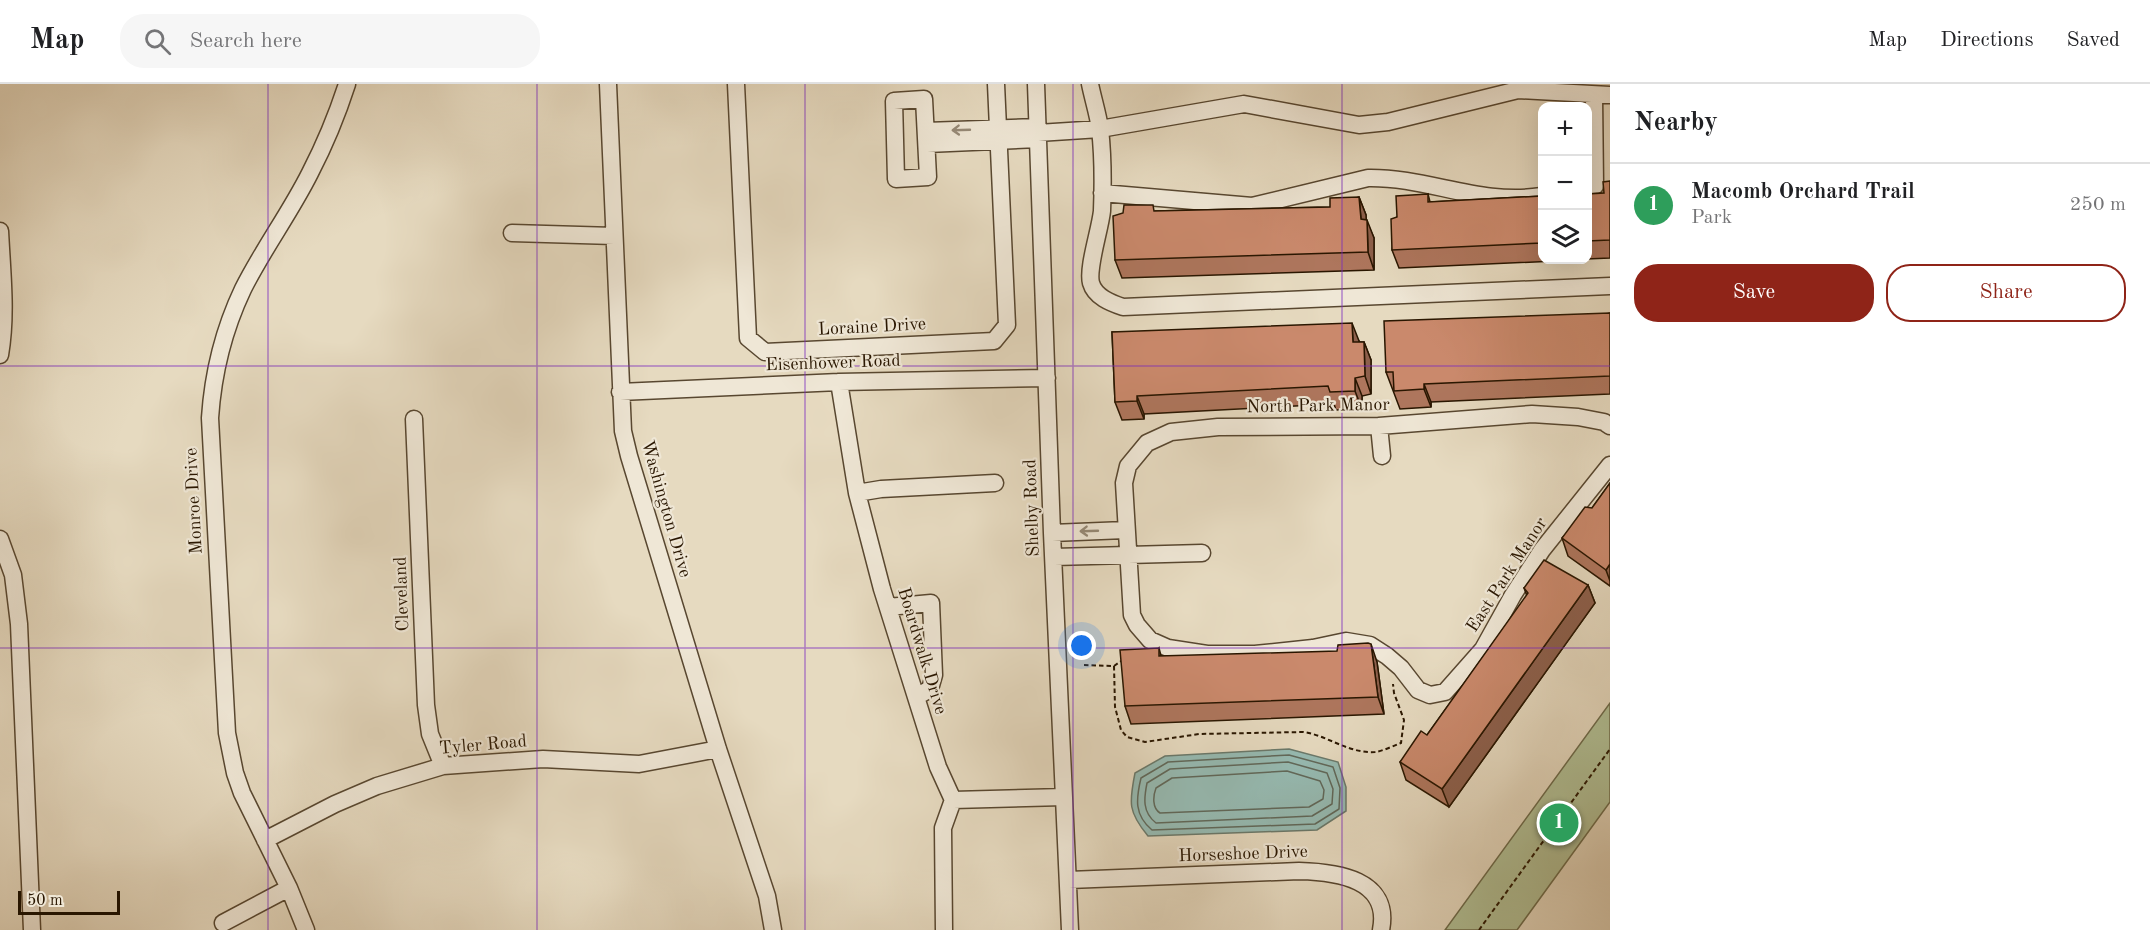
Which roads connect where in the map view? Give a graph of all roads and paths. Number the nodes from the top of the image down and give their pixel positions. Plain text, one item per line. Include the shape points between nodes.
1 (347, 84) edge
2 (608, 84) edge
3 (736, 84) edge
4 (996, 84) edge
5 (1036, 84) edge
6 (1090, 84) edge
7 (1602, 95) edge
8 (1100, 129) junction
9 (1038, 133) junction
10 (999, 135) junction
11 (927, 138) dead end
12 (1598, 185) edge
13 (1102, 193) junction
14 (1538, 196) edge
15 (0, 231) edge
16 (512, 233) dead end
17 (614, 236) junction
18 (1610, 286) edge
19 (0, 355) edge
20 (1047, 378) junction
21 (839, 382) junction
22 (620, 392) junction
23 (414, 419) dead end
24 (1379, 426) junction
25 (1610, 426) edge
26 (1382, 456) dead end
27 (1610, 465) edge
28 (995, 483) dead end
29 (857, 493) junction
30 (1125, 530) junction
31 (1052, 533) junction
32 (0, 539) edge
33 (1202, 553) dead end
34 (1127, 555) junction
35 (1054, 557) junction
36 (888, 607) junction
37 (1150, 640) junction
38 (1394, 662) junction
39 (1084, 665) dead end
40 (1114, 666) junction
41 (916, 697) junction
42 (1610, 748) edge
43 (718, 749) junction
44 (443, 766) junction
45 (1064, 797) junction
46 (953, 800) junction
47 (265, 840) junction
48 (1069, 880) junction
49 (289, 888) junction
50 (223, 923) dead end
51 (32, 930) edge
52 (306, 930) edge
53 (773, 930) edge
54 (944, 930) edge
55 (1070, 930) edge
56 (1381, 930) edge
57 (1479, 930) edge

1 - 47 street, Monroe Drive via 309,175 233,311 212,397 210,439 227,733 242,793
2 - 17 street, Washington Drive
3 - 10 street, Loraine Drive via 748,338 765,352 994,341 1007,325
4 - 10 street, Loraine Drive
5 - 9 street, Shelby Road
6 - 8 street
7 - 8 street via 1518,90 1388,122 1359,125 1244,104
7 - 12 street
8 - 9 street
8 - 13 street
9 - 10 street
9 - 20 street, Shelby Road
10 - 11 street
13 - 14 street via 1252,206 1368,178 1383,178 1489,197
13 - 18 street via 1091,284 1108,302 1123,308
15 - 19 street
16 - 17 street
17 - 22 street, Washington Drive
20 - 21 street, Eisenhower Road
20 - 31 street, Shelby Road
21 - 22 street, Eisenhower Road
21 - 29 street, Boardwalk Drive
22 - 43 street, Washington Drive via 629,456
23 - 44 street, Cleveland via 426,705 430,734
24 - 25 street, North Park Manor via 1532,414 1578,417
24 - 26 street
24 - 30 street, North Park Manor via 1218,427 1171,432 1147,443 1128,466 1124,483
27 - 38 street, East Park Manor via 1542,550 1483,649 1445,692 1430,695 1418,690
28 - 29 street
29 - 36 street, Boardwalk Drive
30 -> 31 street
30 - 34 street, North Park Manor
31 - 35 street, Shelby Road
32 - 51 street via 13,575 19,624
33 - 34 street
34 - 35 street
34 - 37 street, North Park Manor via 1132,615
35 - 45 street, Shelby Road
36 - 41 street, Boardwalk Drive
36 - 41 street via 931,603 934,675 930,689
37 - 38 street via 1168,648 1207,654 1255,654 1346,641 1370,645
37 - 40 path
38 - 40 path via 1394,693 1404,720 1401,743 1377,752 1362,752 1303,732 1199,734 1145,742 1128,737 1121,730 1115,706
39 - 40 path
41 - 46 street, Boardwalk Drive
42 - 57 path
43 - 44 street, Tyler Road via 639,764 543,759
43 - 53 street, Washington Drive via 766,896
44 - 47 street, Tyler Road via 377,786
45 - 46 street
45 - 48 street, Shelby Road
46 - 54 street via 943,828
47 - 49 street, Monroe Drive
48 - 55 street, Shelby Road
48 - 56 street, Horseshoe Drive via 1299,871 1341,875 1372,891 1381,905
49 - 50 street
49 - 52 street, Monroe Drive

